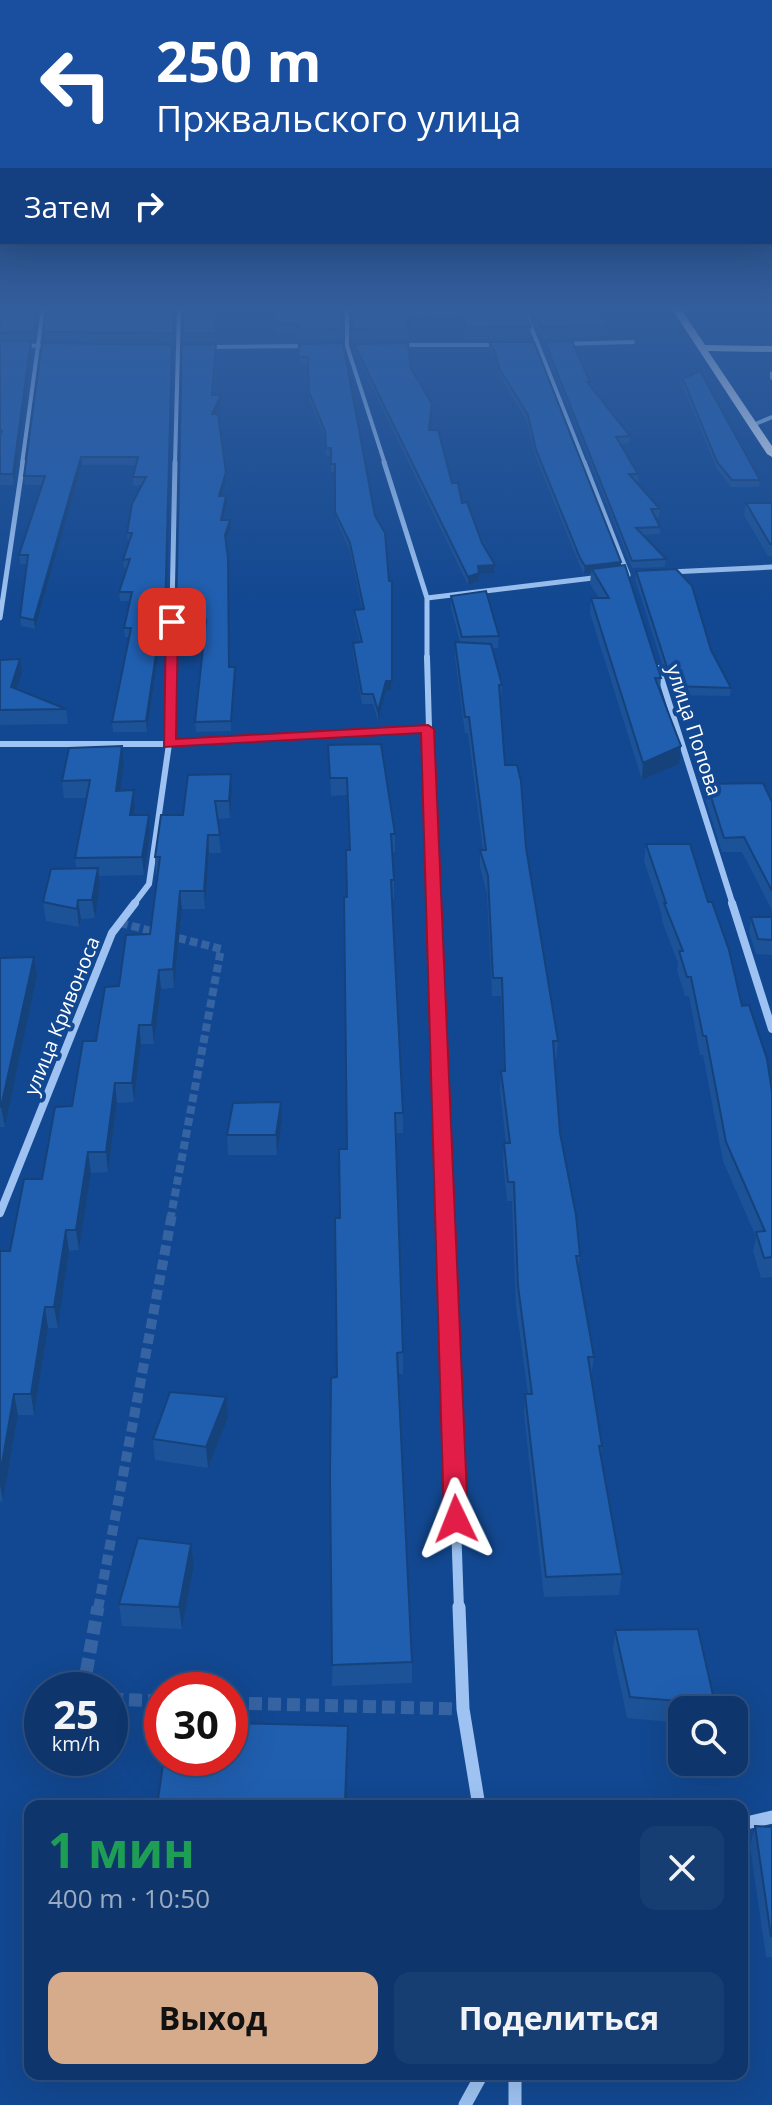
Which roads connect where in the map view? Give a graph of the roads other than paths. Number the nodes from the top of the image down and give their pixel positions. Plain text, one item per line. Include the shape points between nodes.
1 (28, 407) edge
2 (178, 407) edge
3 (366, 407) edge
4 (561, 407) edge
5 (741, 407) edge
6 (772, 417) edge
7 (753, 425) junction
8 (772, 454) edge
9 (772, 567) edge
10 (660, 572) edge
11 (644, 573) edge
12 (628, 574) junction
13 (633, 589) edge
14 (427, 598) junction
15 (0, 618) edge
16 (657, 665) edge
17 (428, 729) junction
18 (0, 744) edge
19 (169, 744) junction
20 (772, 1029) edge
21 (0, 1213) edge
22 (478, 1800) edge
23 (772, 1817) edge
24 (748, 1823) edge
25 (479, 2080) edge
26 (515, 2080) edge
27 (465, 2105) edge
28 (515, 2105) edge

1 - 15 street
2 - 19 street, улица Кривоноса
3 - 14 street
4 - 12 street
5 - 7 main road
6 - 7 street
7 - 8 main road
9 - 10 street
11 - 12 street
12 - 13 street
12 - 14 street
14 - 17 street
16 - 20 street, улица Попова
17 - 19 street
17 - 22 street via 463,1709
18 - 19 street
19 - 21 street, улица Кривоноса via 149,884 112,933
23 - 24 street
25 - 27 street
26 - 28 street

